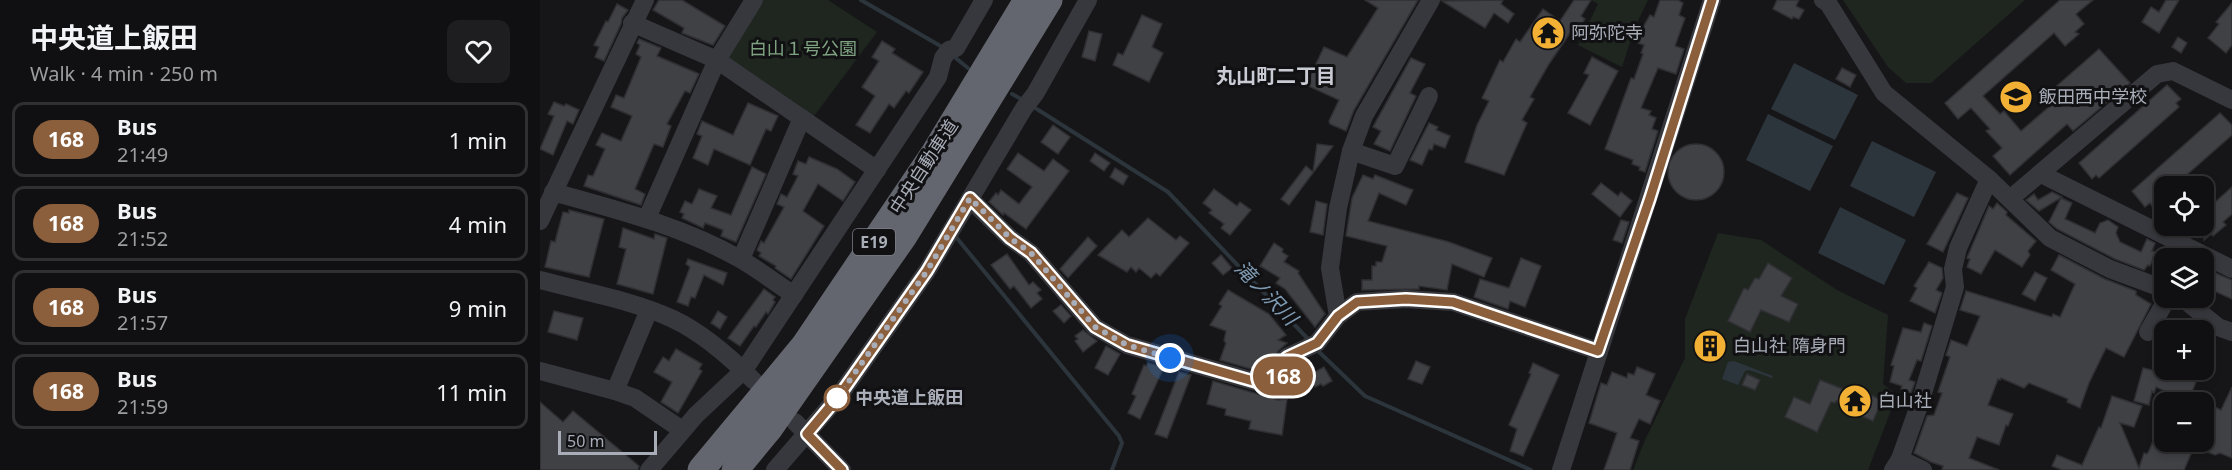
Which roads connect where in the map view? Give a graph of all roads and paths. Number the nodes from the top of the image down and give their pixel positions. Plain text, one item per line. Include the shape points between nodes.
1 (645, 0) edge
2 (754, 0) edge
3 (984, 0) edge
4 (1027, 0) edge
5 (1049, 0) edge
6 (1088, 0) edge
7 (1431, 0) edge
8 (1712, 0) edge
9 (1824, 0) edge
10 (632, 24) junction
11 (717, 60) junction
12 (1429, 96) dead end
13 (2232, 100) edge
14 (802, 118) junction
15 (1351, 150) junction
16 (877, 170) junction
17 (2041, 174) junction
18 (1989, 179) junction
19 (553, 192) junction
20 (970, 198) junction
21 (2010, 198) junction
22 (647, 218) junction
23 (540, 222) edge
24 (741, 259) junction
25 (2232, 269) edge
26 (540, 280) edge
27 (2154, 285) edge
28 (794, 295) junction
29 (2162, 308) edge
30 (2195, 308) edge
31 (649, 310) junction
32 (1338, 316) junction
33 (2148, 332) dead end
34 (2232, 332) edge
35 (1598, 351) junction
36 (540, 371) edge
37 (749, 376) junction
38 (615, 391) junction
39 (801, 428) junction
40 (682, 430) junction
41 (1896, 464) edge
42 (650, 470) edge
43 (701, 470) edge
44 (735, 470) edge
45 (775, 470) edge
46 (842, 470) edge
47 (1561, 470) edge
48 (1923, 470) edge

1 - 10 street
2 - 11 street
3 - 16 street via 956,48 946,54 938,76
4 - 43 highway, 中央自動車道 / E19 via 935,153 804,346
5 - 44 highway, 中央自動車道 / E19 via 904,236 769,429
6 - 20 street
7 - 15 street via 1364,116
8 - 35 street
9 - 18 street via 1884,93
10 - 11 street
10 - 19 street
11 - 14 street
11 - 22 street
12 - 15 street via 1395,166
13 - 17 street via 2173,71 2157,74
14 - 16 street
14 - 24 street
15 - 32 street via 1330,268
16 - 28 street
17 - 21 street
17 - 25 street
18 - 21 street
18 - 41 street via 1958,248 1953,269 1955,287 1947,317
19 - 22 street
19 - 23 street
20 - 32 street via 1031,253 1095,327 1127,345 1281,389 1287,357 1314,345
20 - 39 street via 921,281 839,396
21 - 27 street via 2050,238 2110,269
22 - 24 street
24 - 28 street
26 - 31 street
28 - 37 street
29 - 33 street
30 - 34 street via 2218,327
31 - 37 street via 696,333
31 - 38 street
32 - 35 street via 1357,302 1368,300 1453,302
35 - 47 street
36 - 38 street
37 - 40 street
38 - 40 street via 635,398
39 - 45 street
39 - 46 street
40 - 42 street
41 - 48 street

